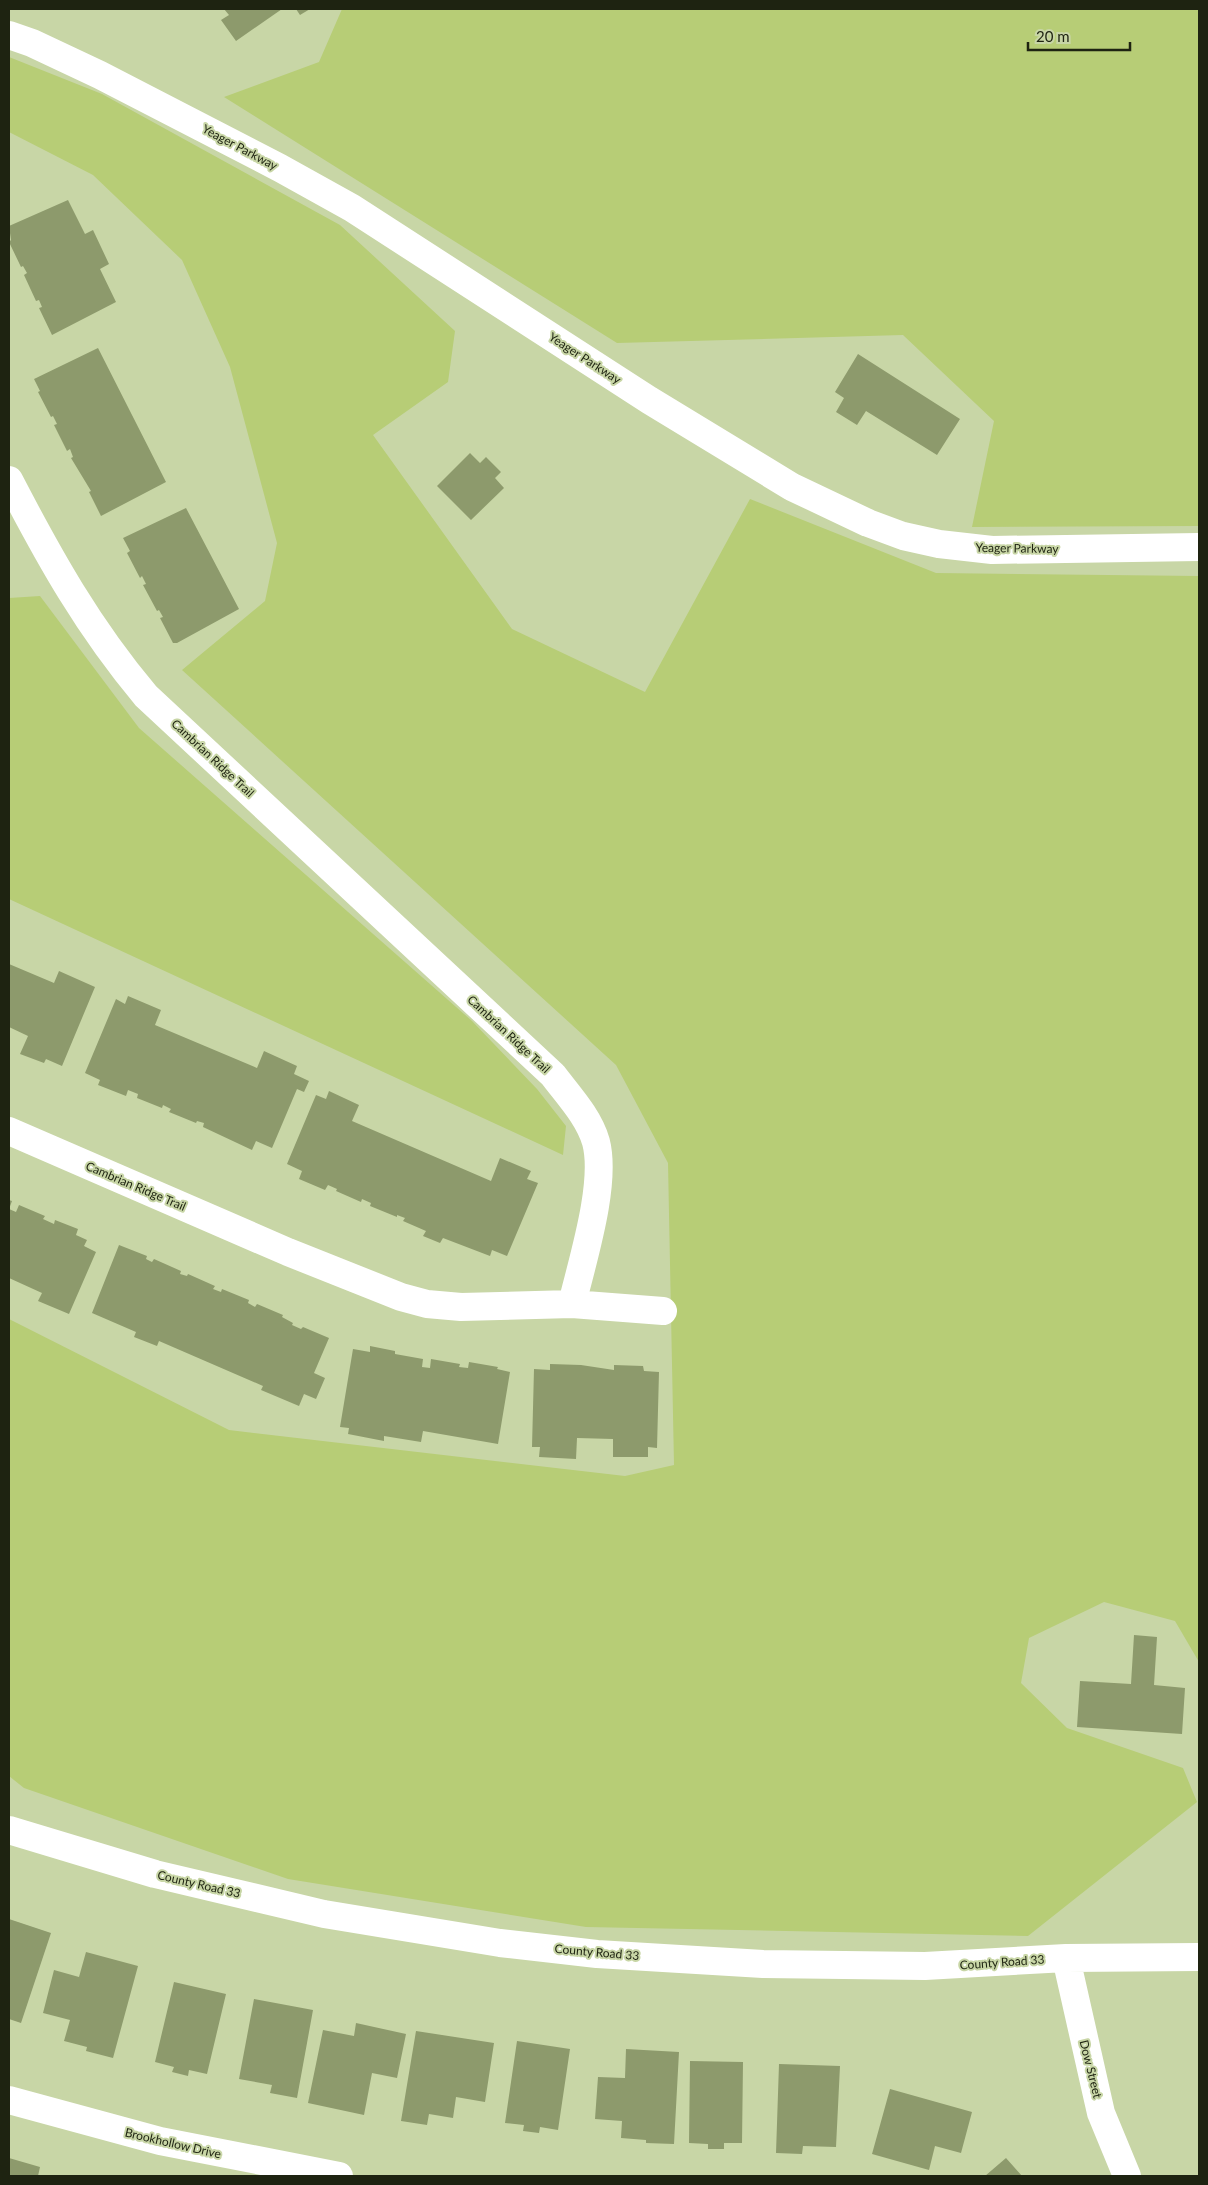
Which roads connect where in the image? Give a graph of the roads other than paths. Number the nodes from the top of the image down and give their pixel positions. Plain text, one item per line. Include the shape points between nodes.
1 (9, 35) edge
2 (9, 480) edge
3 (1199, 547) edge
4 (9, 1131) edge
5 (572, 1304) junction
6 (663, 1311) dead end
7 (9, 1830) edge
8 (1199, 1957) edge
9 (1066, 1958) junction
10 (9, 2100) edge
11 (339, 2176) edge
12 (1128, 2176) edge

1 - 3 street, Yeager Parkway via 100,74 352,208 649,400 792,487 868,523 903,536 939,544 992,550
2 - 5 street, Cambrian Ridge Trail via 75,602 114,658 146,696 553,1075 588,1124 599,1157 598,1183
4 - 5 street, Cambrian Ridge Trail via 288,1252 401,1297 427,1304 461,1306
5 - 6 street
7 - 9 street, County Road 33 via 155,1874 324,1914 500,1943 598,1954 763,1964 925,1966
8 - 9 street, County Road 33
9 - 12 street, Dow Street via 1102,2113
10 - 11 street, Brookhollow Drive via 160,2141

